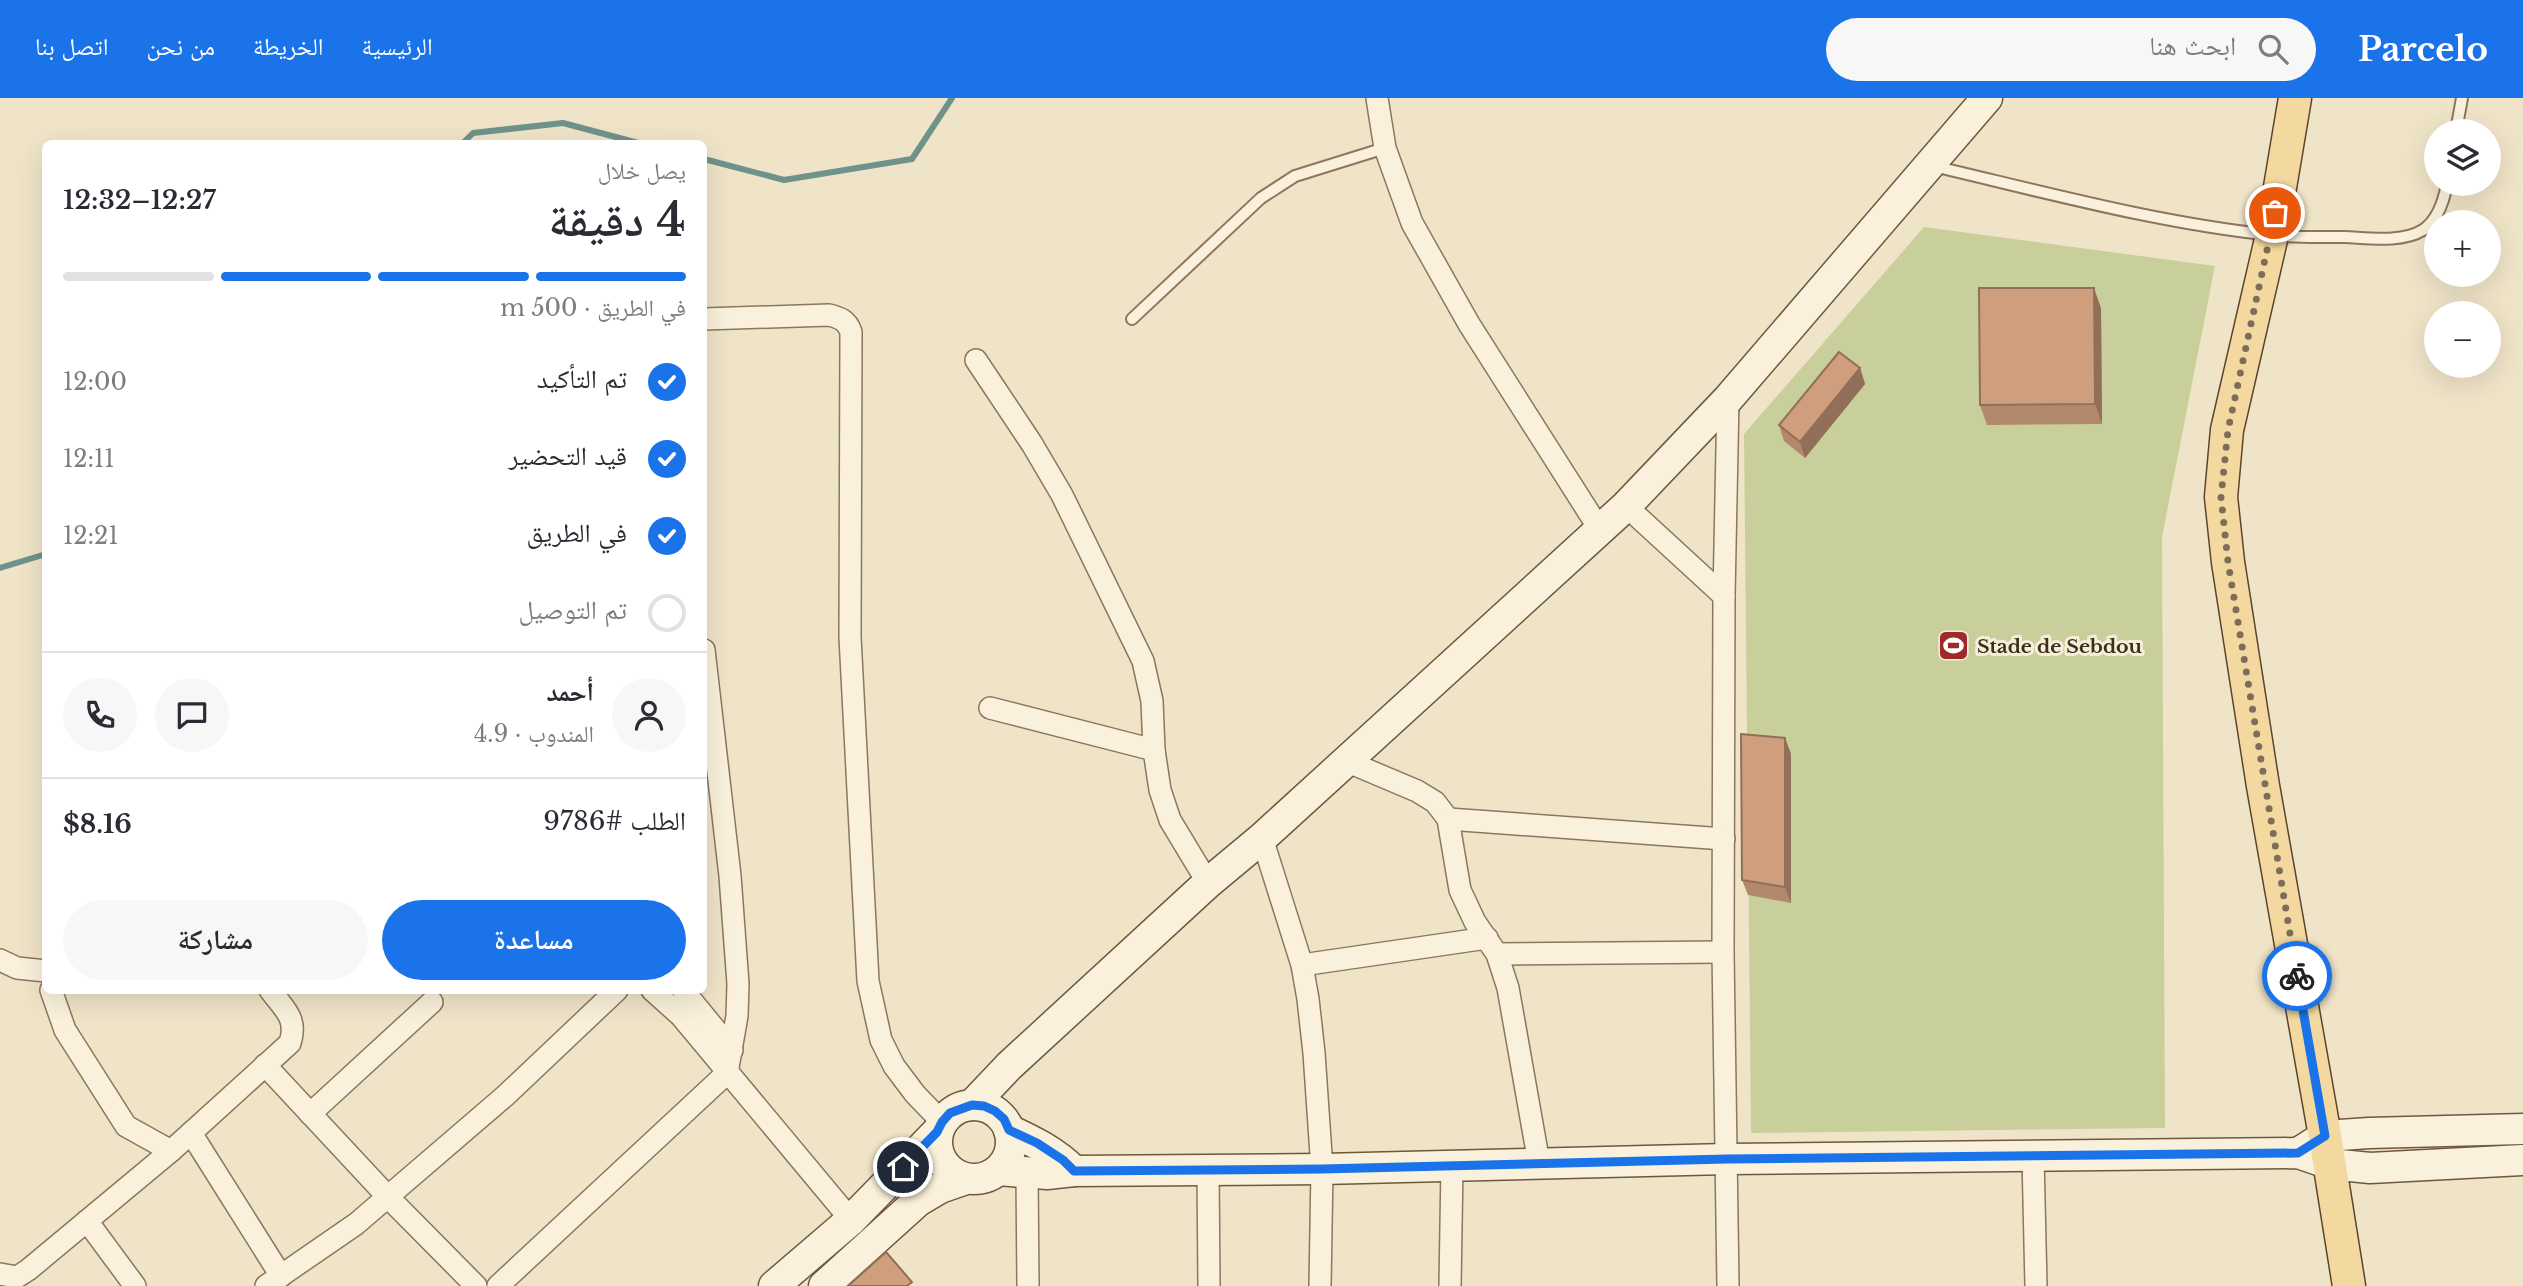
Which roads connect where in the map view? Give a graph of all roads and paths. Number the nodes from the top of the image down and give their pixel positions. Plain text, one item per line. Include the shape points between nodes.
1 (1377, 98) edge
2 (1987, 98) edge
3 (2295, 98) edge
4 (2462, 98) edge
5 (2458, 119) edge
6 (1385, 148) junction
7 (1930, 165) junction
8 (2444, 196) edge
9 (2272, 235) junction
10 (707, 319) edge
11 (1132, 319) dead end
12 (976, 360) dead end
13 (1728, 399) junction
14 (1626, 506) junction
15 (1600, 530) junction
16 (1724, 596) junction
17 (707, 676) edge
18 (990, 708) dead end
19 (1154, 750) junction
20 (1346, 761) junction
21 (1448, 819) junction
22 (1262, 838) junction
23 (1724, 839) junction
24 (1208, 883) junction
25 (1492, 946) junction
26 (1723, 952) junction
27 (0, 960) edge
28 (1302, 965) junction
29 (42, 971) edge
30 (52, 994) edge
31 (273, 994) edge
32 (613, 994) edge
33 (656, 994) edge
34 (686, 994) edge
35 (432, 1002) dead end
36 (732, 1050) junction
37 (265, 1065) junction
38 (1009, 1066) junction
39 (727, 1073) junction
40 (972, 1105) junction
41 (310, 1114) junction
42 (1007, 1125) junction
43 (940, 1127) junction
44 (2523, 1129) edge
45 (191, 1133) junction
46 (2328, 1150) junction
47 (170, 1151) junction
48 (2033, 1157) junction
49 (1727, 1159) junction
50 (2523, 1160) edge
51 (1539, 1163) junction
52 (1452, 1166) junction
53 (1322, 1169) junction
54 (1208, 1170) junction
55 (1074, 1171) junction
56 (1013, 1172) junction
57 (966, 1179) junction
58 (388, 1197) junction
59 (851, 1220) junction
60 (87, 1221) junction
61 (0, 1274) edge
62 (274, 1281) edge
63 (135, 1286) edge
64 (476, 1286) edge
65 (498, 1286) edge
66 (774, 1286) edge
67 (824, 1286) edge
68 (1028, 1286) edge
69 (1209, 1286) edge
70 (1320, 1286) edge
71 (1450, 1286) edge
72 (1728, 1286) edge
73 (2036, 1286) edge
74 (2349, 1286) edge

1 - 6 street
2 - 7 main road
3 - 9 main road
4 - 5 lane
6 - 11 lane via 1295,176 1261,198
6 - 15 street via 1412,223 1476,336
7 - 9 lane via 2073,199
7 - 13 main road
8 - 9 lane via 2425,229 2408,236
9 - 46 main road via 2228,430 2221,497 2263,786
10 - 43 street via 828,315 841,318 851,332 850,638 868,981 881,1040 894,1066
12 - 19 street via 1062,495 1143,662 1152,701
13 - 14 main road
13 - 16 street
14 - 15 main road
14 - 16 street
15 - 20 main road
16 - 23 street
17 - 36 street via 735,944 737,1016
18 - 19 street
19 - 24 street via 1170,820
20 - 21 street via 1417,791 1435,802
20 - 22 main road
21 - 23 street
21 - 25 street via 1460,890
22 - 24 main road
22 - 28 street
23 - 26 street
24 - 38 main road
25 - 26 street
25 - 28 street
25 - 51 street via 1508,988
26 - 49 street
27 - 29 street
28 - 53 street
30 - 47 street via 65,1030 126,1126
31 - 37 street via 293,1021 293,1033 290,1043
32 - 58 street
33 - 39 street via 681,1016
34 - 36 street
35 - 41 street
36 - 39 street
37 - 41 street
37 - 45 street
38 - 40 main road
38 - 42 main road via 1003,1093
39 - 59 street
39 - 65 street
40 - 42 main road via 995,1111
40 - 43 main road via 950,1113
41 - 58 street
42 - 55 main road
42 - 56 main road
43 - 57 main road via 939,1156 945,1167
43 - 59 main road
44 - 46 main road via 2370,1133
45 - 47 street
45 - 62 street
46 - 48 main road
46 - 50 main road via 2370,1168
46 - 74 main road
47 - 60 street
48 - 49 main road
48 - 73 street
49 - 51 main road
49 - 72 street
51 - 52 main road
52 - 53 main road
52 - 71 street
53 - 54 main road
53 - 70 street
54 - 55 main road
54 - 69 street
55 - 56 main road
56 - 57 main road
56 - 68 street
57 - 67 main road via 918,1201
58 - 62 street
58 - 64 street
59 - 66 main road
60 - 61 street via 17,1277
60 - 63 street

